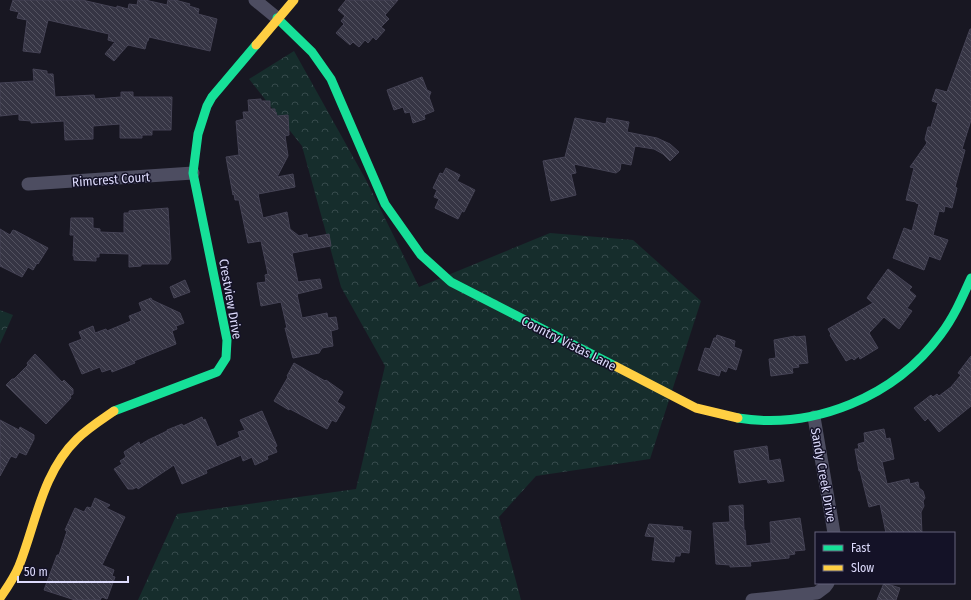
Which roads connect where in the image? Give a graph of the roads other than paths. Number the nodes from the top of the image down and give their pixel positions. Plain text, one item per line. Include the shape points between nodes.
1 (255, 0) edge
2 (294, 0) edge
3 (277, 18) junction
4 (193, 173) junction
5 (28, 184) dead end
6 (971, 278) edge
7 (814, 416) junction
8 (834, 532) edge
9 (827, 584) edge
10 (0, 598) edge
11 (752, 600) edge

1 - 3 street, Country Vistas Lane
2 - 3 street, Crestview Drive
3 - 4 street, Crestview Drive via 212,96 205,109 197,137
3 - 7 street, Country Vistas Lane via 312,52 331,79 385,204 421,255 451,282 696,408 754,421
4 - 5 street, Rimcrest Court
4 - 10 street, Crestview Drive via 227,340 226,358 217,372 118,409 75,440 57,464 48,482 19,566
6 - 7 street, Country Vistas Lane via 949,323 937,340 908,370 873,394 834,411
7 - 8 street, Sandy Creek Drive
9 - 11 street via 817,593

